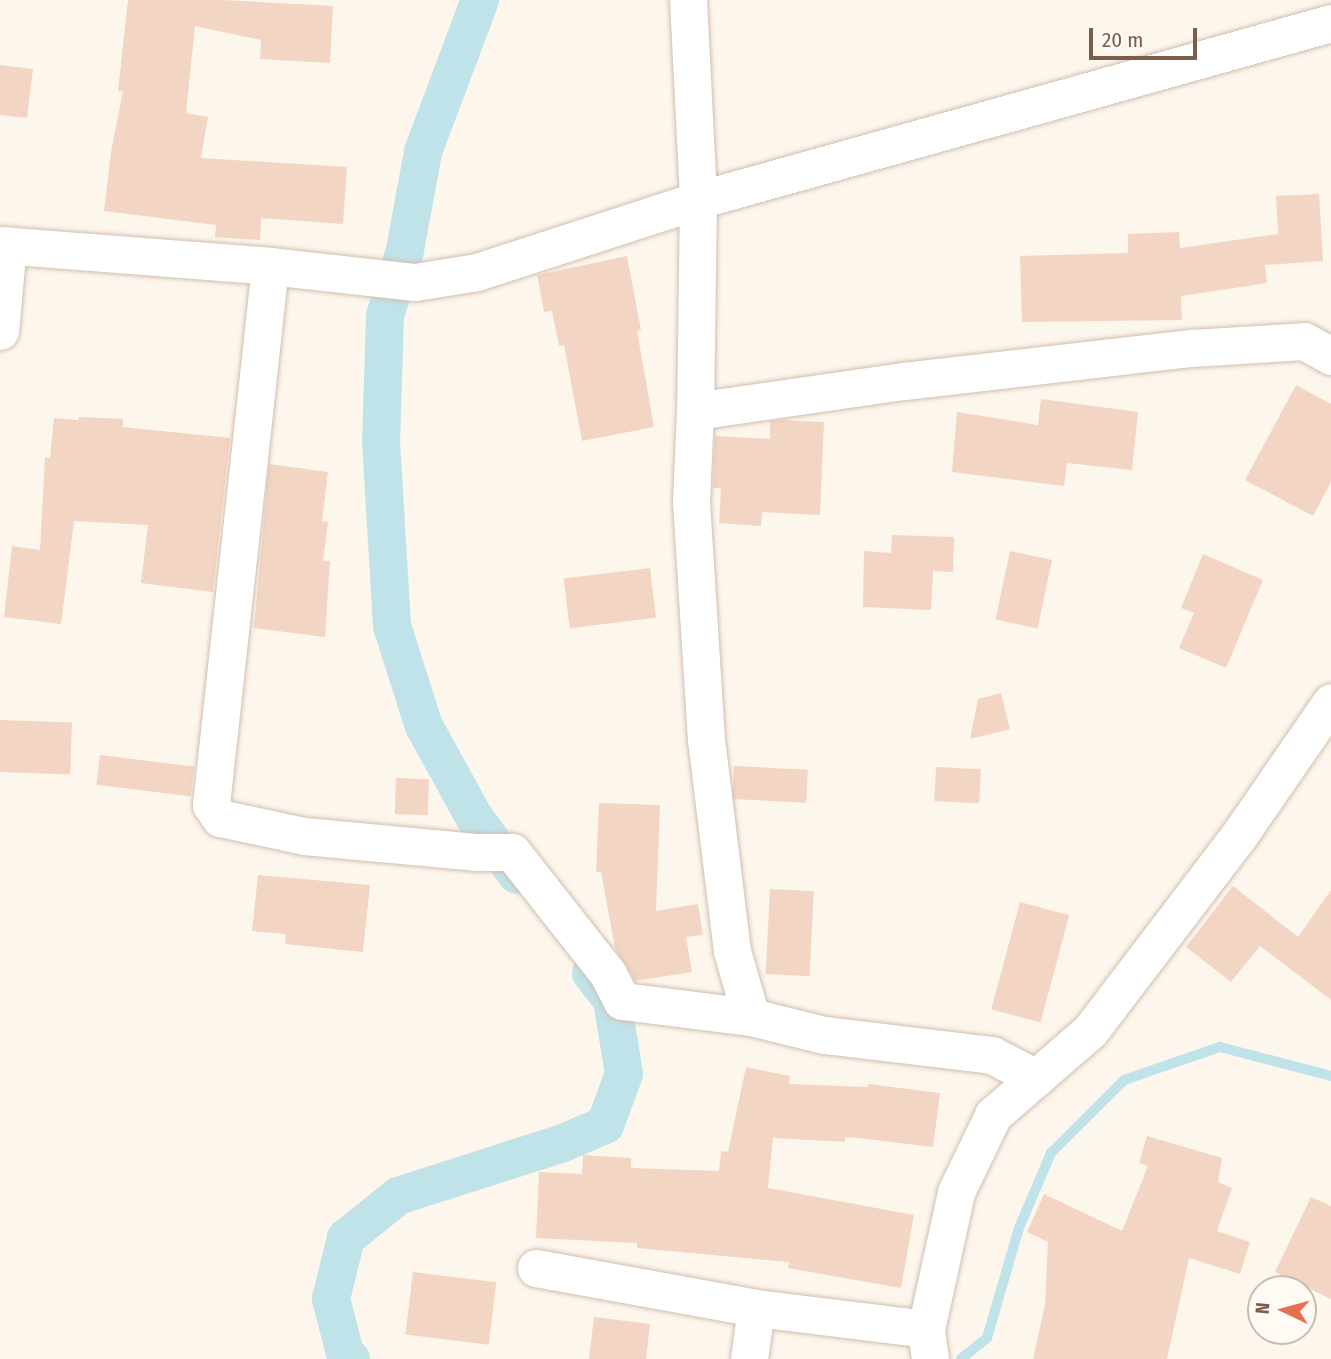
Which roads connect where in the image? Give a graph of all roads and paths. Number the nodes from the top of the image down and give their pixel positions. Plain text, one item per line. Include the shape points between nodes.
1 (688, 0) edge
2 (1331, 23) edge
3 (698, 200) junction
4 (4, 245) edge
5 (270, 267) junction
6 (0, 331) edge
7 (1331, 356) edge
8 (695, 411) junction
9 (1331, 702) edge
10 (751, 1017) junction
11 (1036, 1078) junction
12 (536, 1268) dead end
13 (756, 1308) junction
14 (928, 1344) edge
15 (749, 1359) edge

1 - 3 street
2 - 3 street
3 - 5 street via 477,272 415,282
3 - 8 street
4 - 5 street
4 - 6 street
5 - 10 street via 211,805 220,818 236,824 304,836 512,852 608,974 622,1001
7 - 8 street via 1304,341 1191,348
8 - 10 street via 691,502 706,740 732,951
9 - 11 street via 1240,834 1090,1031
10 - 11 street via 824,1035 992,1055
11 - 14 street via 993,1115 956,1192
12 - 13 street
13 - 14 street
13 - 15 street

